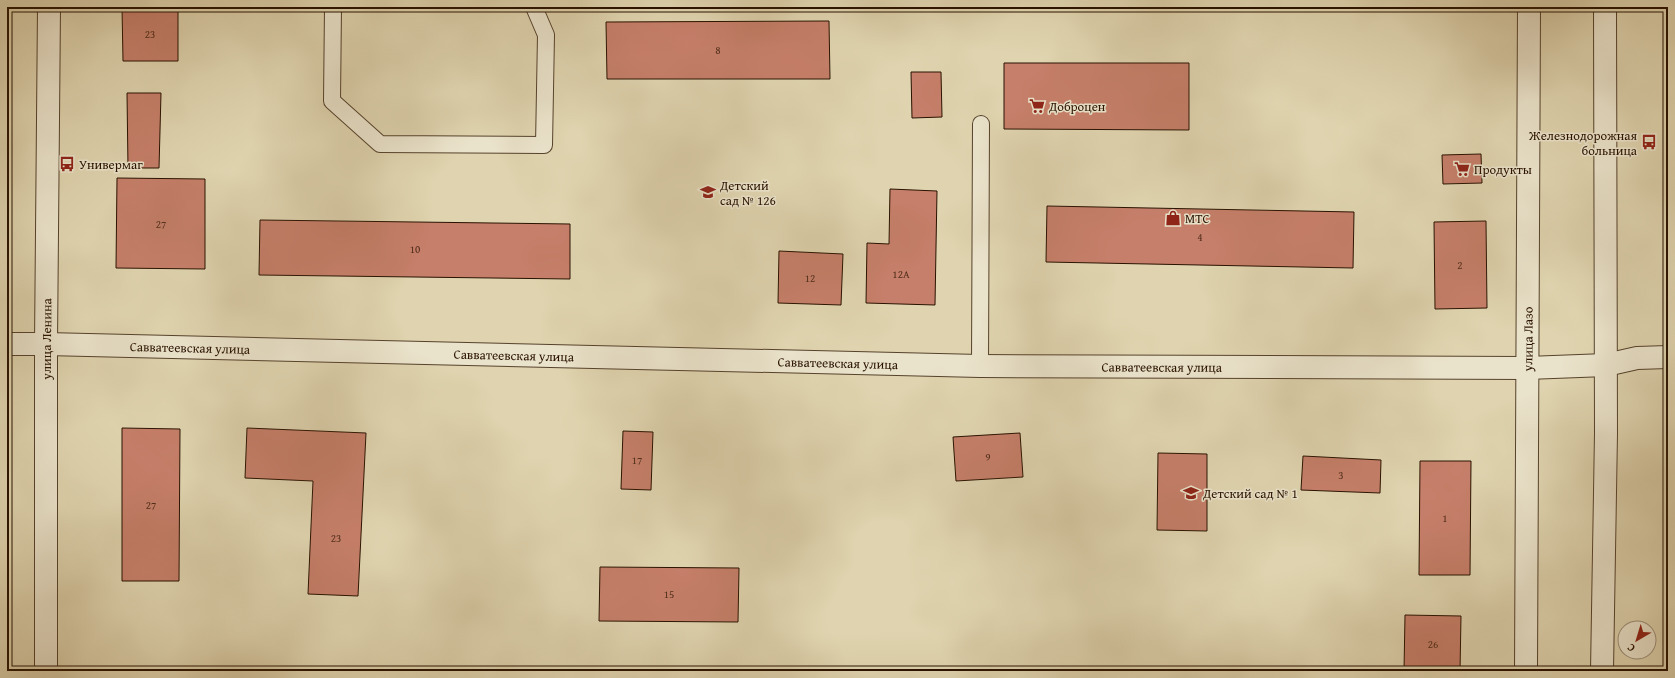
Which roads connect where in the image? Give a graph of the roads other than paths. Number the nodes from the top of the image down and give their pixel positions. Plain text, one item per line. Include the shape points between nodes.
1 (49, 7) edge
2 (333, 7) edge
3 (534, 7) edge
4 (1529, 7) edge
5 (1605, 7) edge
6 (981, 124) dead end
7 (7, 344) edge
8 (46, 344) junction
9 (1668, 357) edge
10 (1606, 364) junction
11 (980, 366) junction
12 (1527, 368) junction
13 (46, 671) edge
14 (1526, 671) edge
15 (1602, 671) edge

1 - 8 street, улица Ленина
2 - 3 lane via 332,101 380,144 544,145 546,35
4 - 12 street, улица Лазо
5 - 10 street
6 - 11 lane
7 - 8 street, Савватеевская улица
8 - 11 street, Савватеевская улица
8 - 13 street, улица Ленина
9 - 10 street, Савватеевская улица via 1637,358
10 - 12 street, Савватеевская улица
10 - 15 street
11 - 12 street, Савватеевская улица
12 - 14 street, улица Лазо

